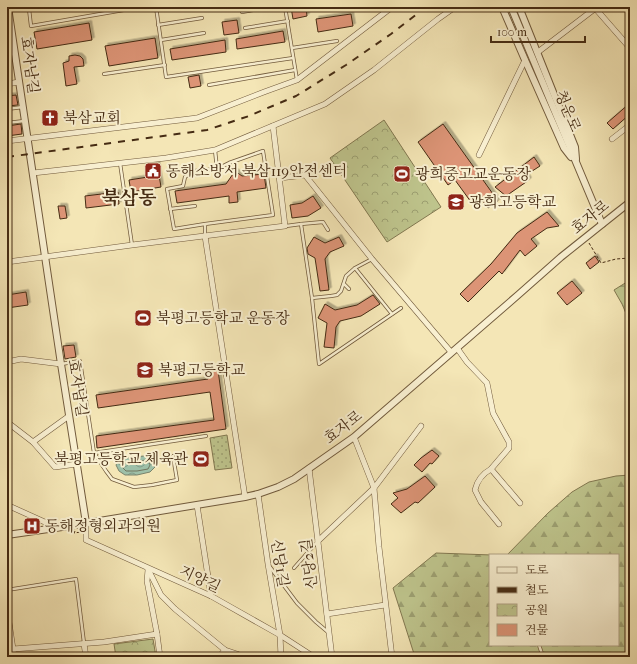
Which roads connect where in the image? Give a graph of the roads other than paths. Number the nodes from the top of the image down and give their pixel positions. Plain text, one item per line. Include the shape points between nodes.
1 (8, 7) edge
2 (43, 7) edge
3 (141, 7) edge
4 (156, 7) edge
5 (270, 7) edge
6 (285, 7) edge
7 (392, 7) edge
8 (455, 7) edge
9 (502, 7) edge
10 (511, 7) edge
11 (519, 7) edge
12 (596, 8) edge
13 (242, 12) dead end
14 (8, 18) edge
15 (202, 18) dead end
16 (288, 21) junction
17 (158, 25) junction
18 (245, 28) dead end
19 (204, 33) dead end
20 (161, 40) junction
21 (336, 40) dead end
22 (292, 48) junction
23 (630, 48) edge
24 (538, 52) junction
25 (293, 58) junction
26 (525, 60) junction
27 (164, 65) junction
28 (295, 70) junction
29 (104, 74) dead end
30 (297, 80) junction
31 (20, 82) junction
32 (7, 84) edge
33 (209, 85) dead end
34 (23, 107) junction
35 (7, 109) edge
36 (25, 121) junction
37 (7, 123) edge
38 (630, 125) edge
39 (273, 126) junction
40 (28, 138) junction
41 (612, 139) dead end
42 (7, 141) edge
43 (215, 150) junction
44 (479, 156) dead end
45 (120, 163) junction
46 (577, 165) junction
47 (218, 169) junction
48 (33, 173) junction
49 (280, 178) junction
50 (630, 202) edge
51 (194, 206) dead end
52 (170, 209) junction
53 (205, 224) junction
54 (301, 224) junction
55 (602, 224) junction
56 (285, 226) junction
57 (328, 230) dead end
58 (205, 236) junction
59 (132, 245) junction
60 (45, 258) junction
61 (372, 259) junction
62 (7, 262) edge
63 (356, 268) junction
64 (344, 284) junction
65 (349, 289) dead end
66 (312, 298) junction
67 (401, 308) dead end
68 (392, 314) junction
69 (456, 348) junction
70 (451, 352) junction
71 (7, 362) edge
72 (61, 364) junction
73 (69, 416) junction
74 (7, 422) edge
75 (422, 426) dead end
76 (206, 436) dead end
77 (354, 437) junction
78 (33, 442) junction
79 (94, 454) junction
80 (173, 456) dead end
81 (77, 464) junction
82 (309, 468) junction
83 (491, 469) junction
84 (374, 488) junction
85 (258, 494) junction
86 (245, 498) junction
87 (520, 503) dead end
88 (7, 505) edge
89 (197, 505) junction
90 (86, 523) junction
91 (500, 524) dead end
92 (58, 528) junction
93 (7, 535) edge
94 (318, 541) junction
95 (268, 564) junction
96 (294, 568) dead end
97 (148, 569) junction
98 (7, 590) edge
99 (211, 596) junction
100 (385, 605) junction
101 (7, 610) edge
102 (327, 614) junction
103 (157, 634) junction
104 (329, 634) junction
105 (280, 635) junction
106 (84, 644) junction
107 (539, 646) edge
108 (13, 649) junction
109 (7, 650) edge
110 (225, 650) junction
111 (14, 657) edge
112 (86, 657) edge
113 (160, 657) edge
114 (219, 657) edge
115 (243, 657) edge
116 (281, 657) edge
117 (314, 657) edge
118 (332, 657) edge
119 (392, 657) edge
120 (543, 657) edge

1 - 14 street, 효자남길
2 - 3 lane via 28,9 31,26
4 - 17 lane
5 - 13 lane
6 - 16 lane
7 - 30 street
8 - 39 street via 374,70 325,104
9 - 26 street
10 - 46 street, 청운로
11 - 24 street
12 - 23 street
12 - 24 street
14 - 31 street, 효자남길
15 - 17 lane
16 - 18 lane
16 - 22 lane
17 - 20 lane
19 - 20 lane
20 - 27 lane
21 - 22 lane
22 - 25 lane
24 - 46 street via 575,147
25 - 27 lane via 166,77
25 - 28 lane
26 - 44 street
26 - 46 street via 564,148
27 - 29 lane
28 - 30 lane
28 - 33 lane
30 - 40 street via 197,118
31 - 32 street
31 - 34 street, 효자남길
34 - 35 lane
34 - 36 street, 효자남길
36 - 37 lane
36 - 40 street, 효자남길
38 - 41 street
39 - 43 street
39 - 49 street
40 - 42 street
40 - 48 street, 효자남길
43 - 45 street
43 - 47 lane
45 - 48 street
45 - 59 lane
46 - 55 street, 청운로
47 - 52 lane via 194,171 185,176 183,186 167,189
47 - 53 lane via 263,151 273,215
48 - 60 street, 효자남길
49 - 56 street
49 - 61 street via 305,174
50 - 55 street, 효자로
51 - 52 lane
52 - 53 lane via 174,229
53 - 58 lane
54 - 56 lane
54 - 57 lane via 323,222
54 - 66 lane
55 - 69 street, 효자로
56 - 58 street
58 - 59 street
58 - 86 street
59 - 60 street
60 - 62 street
60 - 72 street, 효자남길
61 - 63 lane
61 - 70 street
63 - 64 lane via 346,276
63 - 68 lane
64 - 65 lane
64 - 66 lane via 337,295
66 - 68 lane via 319,364
67 - 68 lane
69 - 70 street, 효자로
69 - 83 street via 487,383 493,413 509,442 509,448
70 - 77 street, 효자로
71 - 72 street via 21,359
72 - 73 street, 효자남길
72 - 79 lane via 80,361
73 - 78 street
73 - 81 street, 효자남길
74 - 78 street
75 - 84 street
76 - 79 lane
77 - 82 street, 효자로
77 - 84 street
78 - 81 street via 55,467
79 - 80 lane via 112,479 134,487 177,480
81 - 90 street, 효자남길
82 - 85 street, 효자로 via 294,479
82 - 94 street, 신당2길
83 - 87 street
83 - 91 street via 476,482 475,490 481,502
84 - 94 street
84 - 100 street
85 - 86 street, 효자로
85 - 95 street, 신당1길
86 - 89 street, 효자로
88 - 92 street
89 - 90 street, 효자로
89 - 99 street
90 - 92 street, 효자로
90 - 97 street, 지양길 via 86,540
92 - 93 street, 효자로
94 - 96 lane
94 - 102 street, 신당2길
95 - 104 lane via 297,603
95 - 105 street, 신당1길
97 - 99 street, 지양길
97 - 103 street via 147,581
97 - 110 street via 161,595
98 - 106 lane via 76,579
99 - 105 street, 지양길
100 - 102 street
100 - 119 street
101 - 108 street
102 - 104 street, 신당2길
103 - 106 street
103 - 113 street
104 - 118 street, 신당2길
105 - 116 street, 신당1길
105 - 117 street, 지양길
106 - 108 street
106 - 112 street
107 - 120 lane
108 - 109 street
108 - 111 street
110 - 114 street
110 - 115 street

